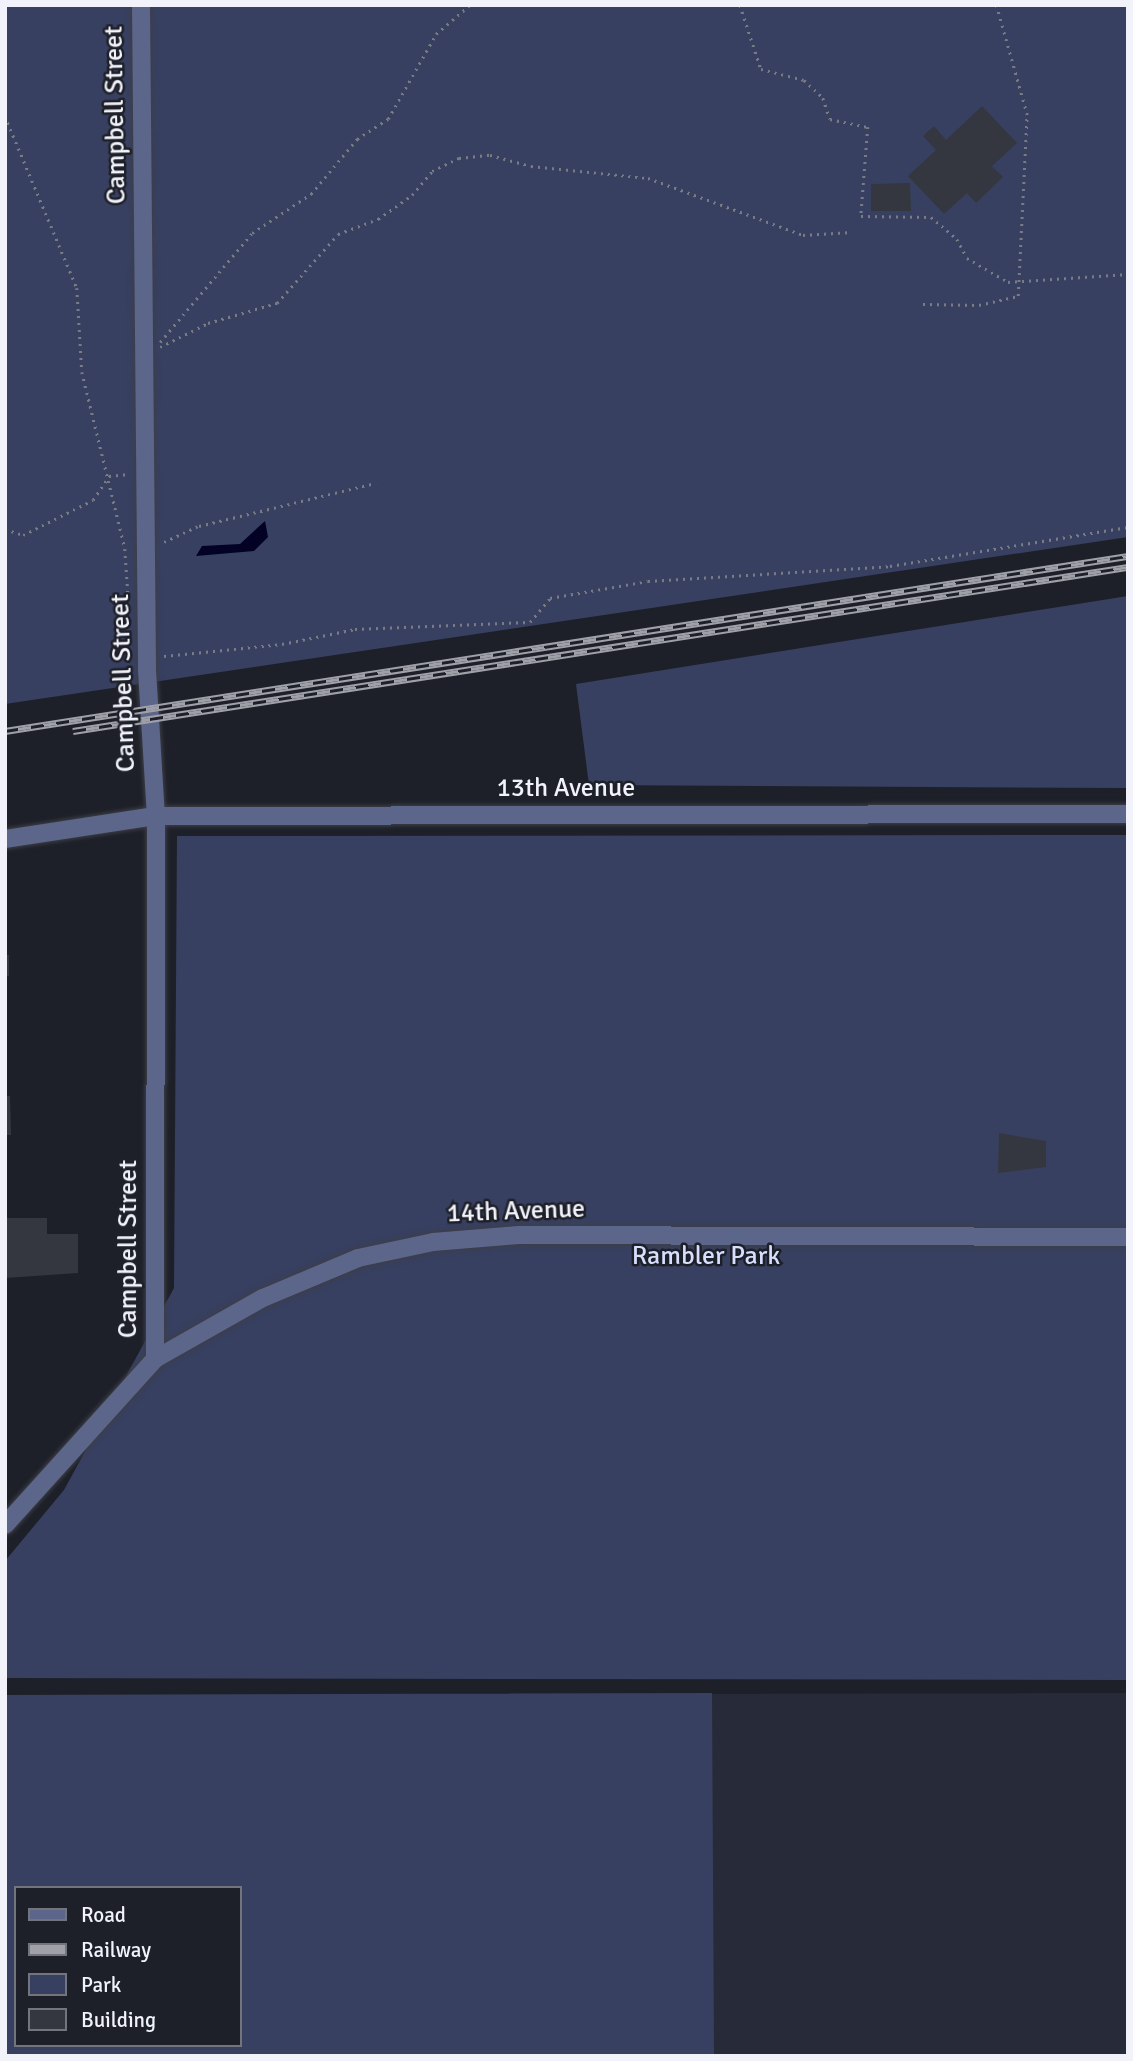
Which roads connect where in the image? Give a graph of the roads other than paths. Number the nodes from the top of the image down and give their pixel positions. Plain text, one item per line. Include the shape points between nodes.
1 (141, 5) edge
2 (1128, 814) edge
3 (156, 816) junction
4 (5, 839) edge
5 (1128, 1237) edge
6 (155, 1359) junction
7 (5, 1525) edge

1 - 3 street, Campbell Street via 147,670
2 - 3 street, 13th Avenue
3 - 4 street, 13th Avenue
3 - 6 street, Campbell Street
5 - 6 street, 14th Avenue via 519,1235 433,1242 346,1263 263,1298
6 - 7 street, 14th Avenue

